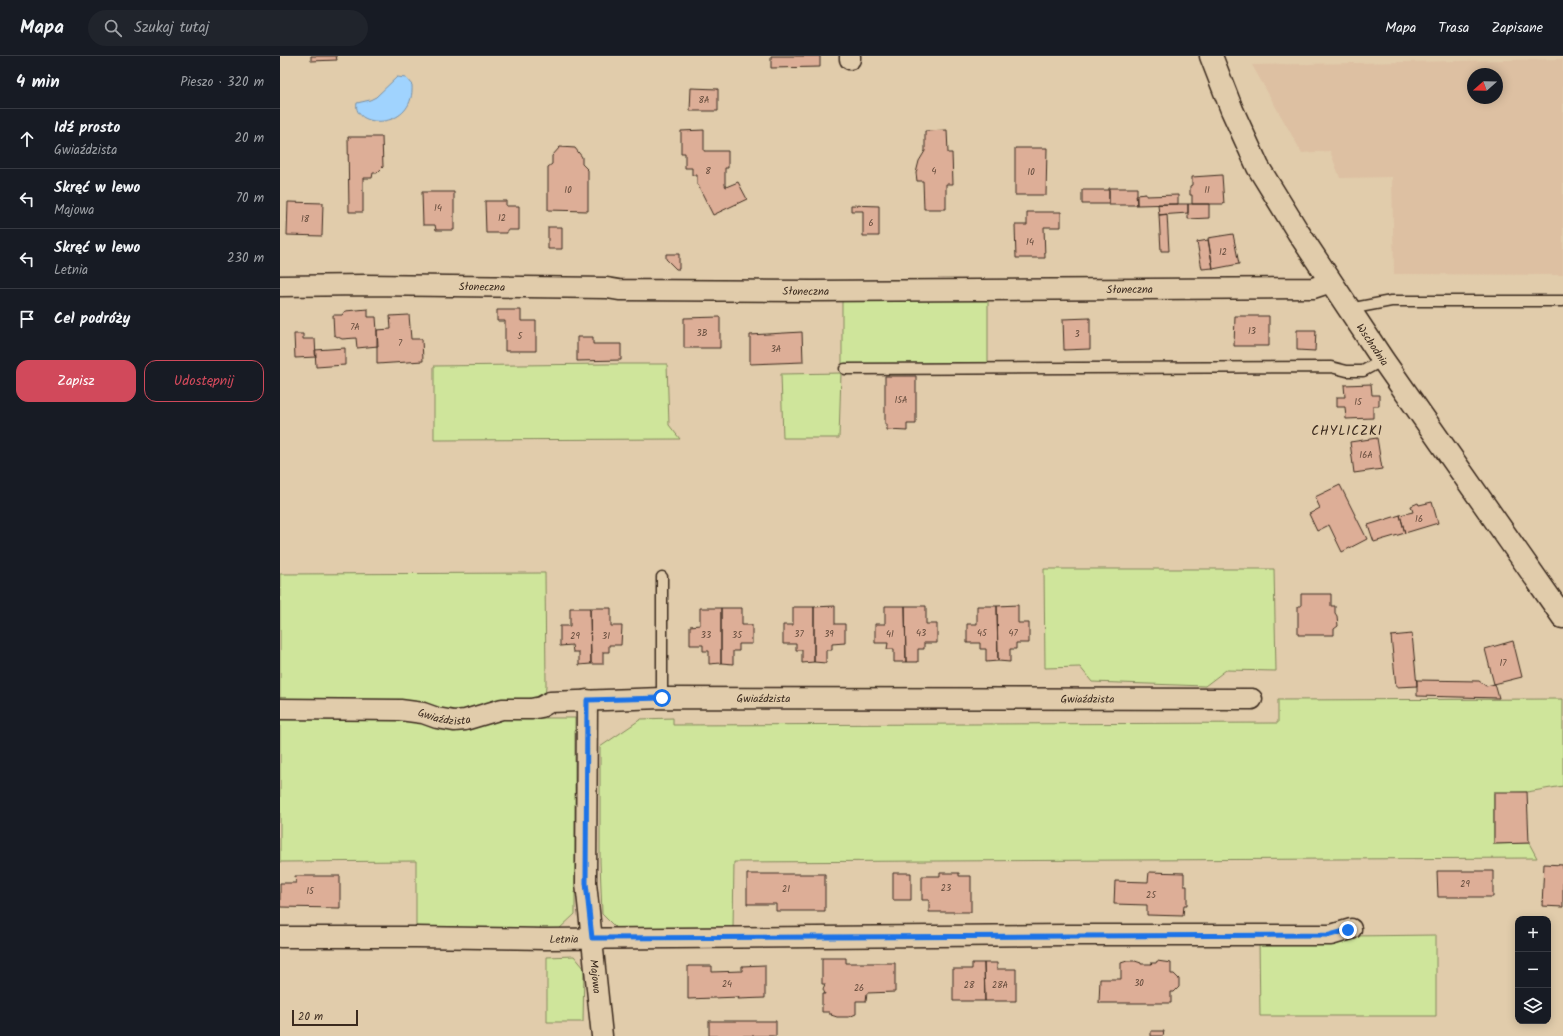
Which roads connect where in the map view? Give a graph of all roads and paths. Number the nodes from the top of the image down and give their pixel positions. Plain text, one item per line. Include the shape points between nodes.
1 (1212, 56) edge
2 (1331, 282) junction
3 (280, 286) edge
4 (1563, 301) edge
5 (1349, 309) junction
6 (1383, 360) junction
7 (845, 369) dead end
8 (662, 577) dead end
9 (1563, 617) edge
10 (662, 698) junction
11 (1252, 699) dead end
12 (587, 700) junction
13 (280, 710) edge
14 (1351, 929) dead end
15 (280, 937) edge
16 (592, 938) junction
17 (602, 1036) edge

1 - 2 main road, Wschodnia via 1232,110 1258,167
2 - 3 street, Słoneczna via 1313,288 813,291
2 - 5 main road, Wschodnia
4 - 5 lane via 1391,300
5 - 6 main road, Wschodnia
6 - 7 lane via 1363,371 1331,367
6 - 9 main road, Wschodnia
8 - 10 lane
10 - 11 street, Gwiaździsta
10 - 12 street, Gwiaździsta
12 - 13 street, Gwiaździsta via 550,702 531,709 502,709 454,721 400,710
12 - 16 street, Majowa via 586,883
14 - 16 street, Letnia via 1330,935
15 - 16 street, Letnia
16 - 17 street, Majowa

